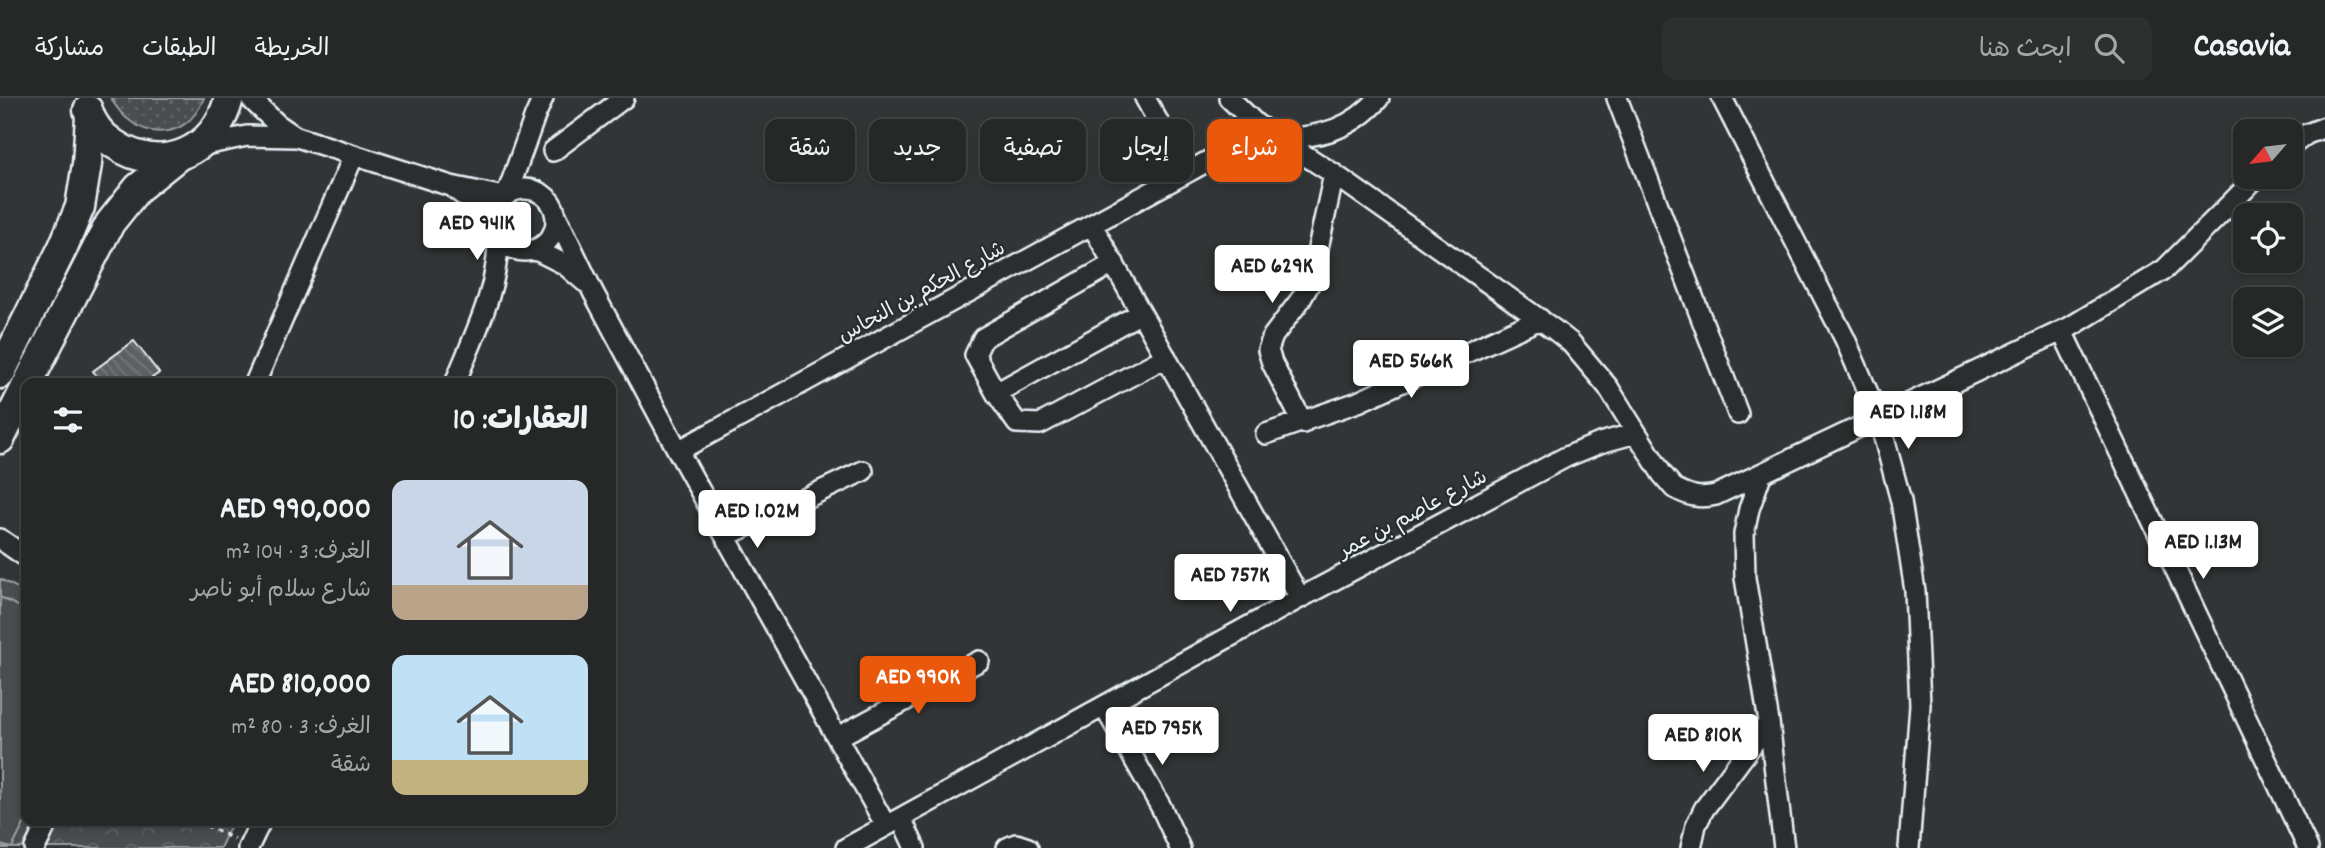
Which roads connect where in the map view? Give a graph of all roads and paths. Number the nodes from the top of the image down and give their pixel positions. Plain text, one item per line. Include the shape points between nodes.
1 (229, 98) edge
2 (250, 98) edge
3 (543, 98) edge
4 (622, 98) edge
5 (1145, 98) edge
6 (1229, 98) edge
7 (1379, 98) edge
8 (1616, 98) edge
9 (1722, 98) edge
10 (87, 107) edge
11 (1157, 119) edge
12 (1251, 119) edge
13 (2325, 127) edge
14 (297, 137) junction
15 (2303, 137) edge
16 (1302, 138) edge
17 (525, 146) junction
18 (553, 151) dead end
19 (188, 152) junction
20 (1302, 153) edge
21 (354, 155) junction
22 (1334, 174) junction
23 (1168, 182) edge
24 (451, 186) junction
25 (2245, 189) edge
26 (538, 192) junction
27 (506, 196) junction
28 (555, 214) junction
29 (1092, 225) junction
30 (496, 230) junction
31 (531, 251) junction
32 (1114, 264) junction
33 (492, 290) junction
34 (593, 292) junction
35 (1141, 313) junction
36 (1540, 319) junction
37 (2062, 331) junction
38 (1166, 357) junction
39 (0, 374) edge
40 (31, 378) edge
41 (257, 378) edge
42 (457, 378) edge
43 (996, 393) junction
44 (21, 397) edge
45 (1738, 414) dead end
46 (1879, 419) junction
47 (1303, 422) junction
48 (1266, 433) dead end
49 (1636, 433) junction
50 (0, 439) edge
51 (678, 451) junction
52 (863, 471) dead end
53 (1761, 475) junction
54 (726, 536) junction
55 (0, 539) edge
56 (0, 551) edge
57 (21, 554) edge
58 (21, 556) edge
59 (1300, 598) junction
60 (979, 660) dead end
61 (1104, 706) junction
62 (1769, 722) junction
63 (838, 737) junction
64 (893, 822) junction
65 (46, 826) edge
66 (207, 826) edge
67 (258, 826) edge
68 (248, 847) edge
69 (35, 848) edge
70 (846, 848) edge
71 (915, 848) edge
72 (1007, 848) edge
73 (1028, 848) edge
74 (1180, 848) edge
75 (1691, 848) edge
76 (1784, 848) edge
77 (1909, 848) edge
78 (2308, 848) edge

1 - 19 highway via 214,132
2 - 14 street
3 - 17 street
4 - 18 street
5 - 11 street
6 - 12 street
7 - 16 street, شارع الحكم بن النحاس via 1332,131
8 - 45 street
9 - 46 street via 1845,339
10 - 19 highway via 105,138 127,153 152,159
10 - 39 highway via 85,186 73,228
13 - 15 street
14 - 19 street via 247,136
14 - 21 street
17 - 26 street
17 - 27 street
19 - 40 highway via 138,188 110,223
20 - 22 street
21 - 24 street
21 - 41 street
22 - 36 street
22 - 47 street via 1311,281 1268,350
23 - 29 street, شارع الحكم بن النحاس
24 - 27 street
24 - 30 street via 481,209
25 - 37 street via 2165,269
26 - 27 street via 523,189
26 - 28 street
27 - 30 street via 498,204
28 - 31 street via 552,235 546,244
28 - 34 street
29 - 32 street
29 - 51 street, شارع الحكم بن النحاس
30 - 31 street via 505,245
30 - 33 street via 498,255
31 - 33 street
31 - 34 street via 564,264
32 - 35 street
32 - 43 street via 983,338 975,355
33 - 42 street
34 - 51 street
35 - 38 street
35 - 43 street
36 - 47 street via 1358,402
36 - 49 street via 1584,356
37 - 46 street
37 - 78 street
38 - 43 street via 1040,424 1017,424
38 - 59 street
44 - 50 highway
46 - 53 street
46 - 77 street via 1901,501 1915,591 1920,705
47 - 48 street
49 - 53 street via 1674,488 1688,496 1716,495
49 - 59 street, شارع عاصم بن عمر via 1566,457
51 - 54 street
52 - 54 street
53 - 62 street via 1749,509 1743,555
54 - 63 street
55 - 57 street
56 - 58 street
59 - 61 street, شارع عاصم بن عمر
60 - 63 street
61 - 64 street, شارع عاصم بن عمر
61 - 74 street
62 - 75 street via 1704,809
62 - 76 street
63 - 64 street
64 - 70 street, شارع عاصم بن عمر
64 - 71 street
65 - 69 street
66 - 68 path
67 - 68 street
72 - 73 street via 1016,844

